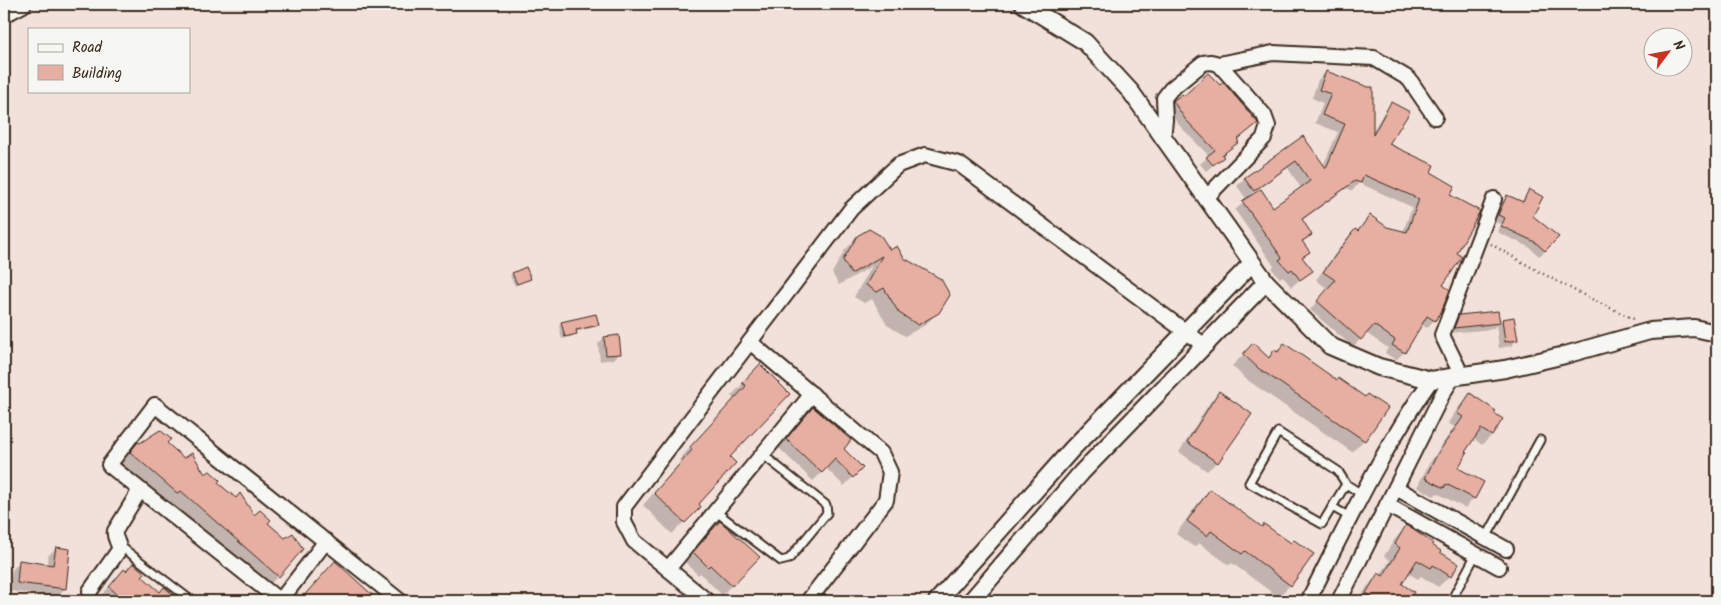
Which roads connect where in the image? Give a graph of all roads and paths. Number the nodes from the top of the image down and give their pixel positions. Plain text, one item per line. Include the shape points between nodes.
1 (23, 4) edge
2 (1023, 4) edge
3 (4, 14) edge
4 (1219, 64) junction
5 (1435, 117) dead end
6 (1163, 139) junction
7 (1206, 198) junction
8 (1494, 199) dead end
9 (1479, 237) junction
10 (1252, 262) junction
11 (1266, 282) junction
12 (1650, 331) junction
13 (1185, 332) junction
14 (1717, 333) edge
15 (750, 342) junction
16 (1204, 346) junction
17 (1458, 377) junction
18 (1431, 380) junction
19 (812, 394) junction
20 (1540, 440) dead end
21 (762, 454) junction
22 (1346, 484) junction
23 (1396, 488) junction
24 (140, 490) junction
25 (1363, 495) junction
26 (1387, 505) junction
27 (1332, 507) junction
28 (716, 511) junction
29 (1350, 517) junction
30 (1486, 538) junction
31 (326, 541) junction
32 (119, 545) junction
33 (1506, 549) dead end
34 (1476, 554) junction
35 (1499, 567) dead end
36 (668, 569) junction
37 (90, 591) dead end
38 (192, 601) edge
39 (280, 601) edge
40 (400, 601) edge
41 (707, 601) edge
42 (808, 601) edge
43 (937, 601) edge
44 (971, 601) edge
45 (1308, 601) edge
46 (1339, 601) edge
47 (1451, 601) edge

1 - 3 street
2 - 6 street via 1085,42 1131,92
4 - 5 street via 1273,53 1374,58 1408,79
4 - 6 street via 1203,63 1164,98
4 - 7 street via 1264,115 1268,126 1264,138
6 - 7 street
7 - 10 street
8 - 9 street
9 - 12 path via 1545,276 1634,319
9 - 17 street via 1442,335
10 - 11 street
10 - 13 street
11 - 16 street
11 - 18 street via 1330,346 1379,367
12 - 14 street via 1694,328
12 - 17 street via 1514,367
13 - 15 street via 959,164 926,155 898,165 852,209
13 - 16 street
13 - 43 street via 1072,449
15 - 19 street
15 - 36 street via 624,506 624,522 634,540
16 - 44 street via 1082,472
17 - 18 street
17 - 23 street via 1443,393
18 - 25 street via 1405,417
19 - 21 street
19 - 42 street via 881,453 890,472 886,500
20 - 30 lane
21 - 28 street
21 - 28 lane via 826,505 827,513 789,559 781,561
22 - 25 lane
22 - 27 lane
22 - 27 lane via 1338,471 1278,432 1249,482 1322,524
23 - 26 street
23 - 30 street
24 - 31 street via 109,465 155,405
24 - 32 street via 114,531
24 - 39 street
25 - 29 street
26 - 34 street
26 - 46 street
27 - 29 lane
28 - 36 street
29 - 45 street
30 - 33 street
31 - 39 street
31 - 40 street
32 - 37 street via 119,550
32 - 38 lane
34 - 35 street
34 - 47 lane
36 - 41 street

